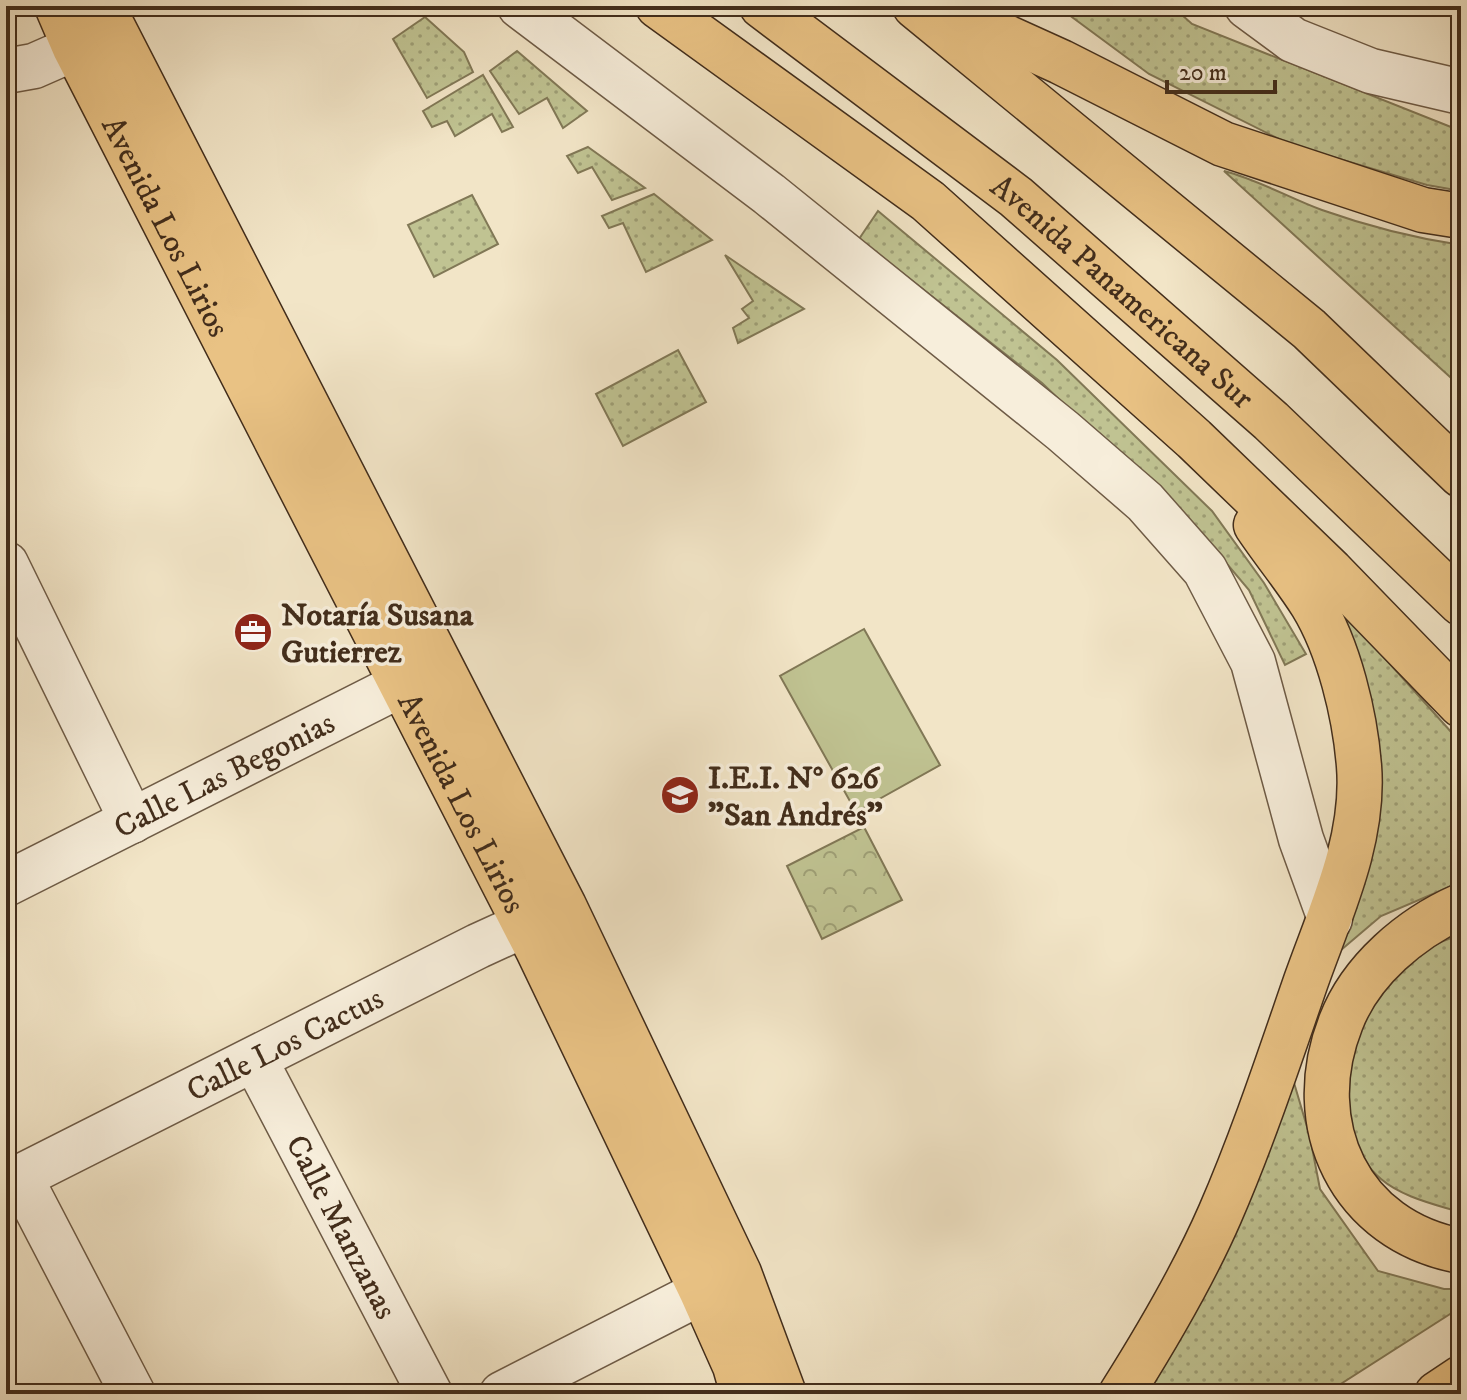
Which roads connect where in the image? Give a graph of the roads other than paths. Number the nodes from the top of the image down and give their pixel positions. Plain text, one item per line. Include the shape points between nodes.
1 (57, 6) edge
2 (102, 6) edge
3 (520, 6) edge
4 (658, 6) edge
5 (762, 6) edge
6 (915, 6) edge
7 (936, 6) edge
8 (1247, 6) edge
9 (75, 48) junction
10 (6, 71) edge
11 (1461, 92) edge
12 (1461, 216) edge
13 (1309, 329) junction
14 (1194, 439) junction
15 (1461, 446) edge
16 (1461, 475) edge
17 (8, 575) edge
18 (1461, 603) edge
19 (442, 664) junction
20 (404, 685) junction
21 (1461, 705) edge
22 (132, 821) junction
23 (6, 884) edge
24 (564, 906) junction
25 (1461, 906) edge
26 (1330, 919) junction
27 (524, 925) junction
28 (255, 1060) junction
29 (13, 1180) edge
30 (1461, 1251) edge
31 (720, 1282) junction
32 (1461, 1378) edge
33 (133, 1394) edge
34 (430, 1394) edge
35 (502, 1394) edge
36 (743, 1394) edge
37 (784, 1394) edge
38 (1121, 1394) edge
39 (1437, 1394) edge

1 - 9 main road, Avenida Los Lirios
2 - 19 main road, Avenida Los Lirios
3 - 26 street via 769,194 1145,502 1205,570 1253,662 1301,839
4 - 14 main road via 928,201
5 - 18 main road, Avenida Panamericana Sur via 1016,197 1271,421
6 - 13 main road
7 - 12 main road via 1223,144 1423,210
8 - 11 street via 1293,40 1371,71
9 - 10 street via 34,66
9 - 20 main road, Avenida Los Lirios
13 - 15 main road
13 - 16 main road
14 - 21 main road
14 - 26 main road via 1313,607 1343,681 1355,727 1358,808
17 - 22 street
19 - 20 street, Calle Las Begonias
19 - 24 main road, Avenida Los Lirios
20 - 22 street, Calle Las Begonias
20 - 27 main road, Avenida Los Lirios
22 - 23 street, Calle Las Begonias
24 - 27 street, Calle Los Cactus
24 - 31 main road, Avenida Los Lirios
25 - 30 main road via 1408,937 1360,988 1335,1040 1327,1098 1335,1151 1361,1196 1420,1240
26 - 38 main road via 1220,1214
27 - 28 street, Calle Los Cactus
27 - 31 main road, Avenida Los Lirios
28 - 29 street, Calle Los Cactus
28 - 34 street, Calle Manzanas
29 - 33 street
31 - 35 street
31 - 36 main road, Avenida Los Lirios
31 - 37 main road, Avenida Los Lirios
32 - 39 main road

